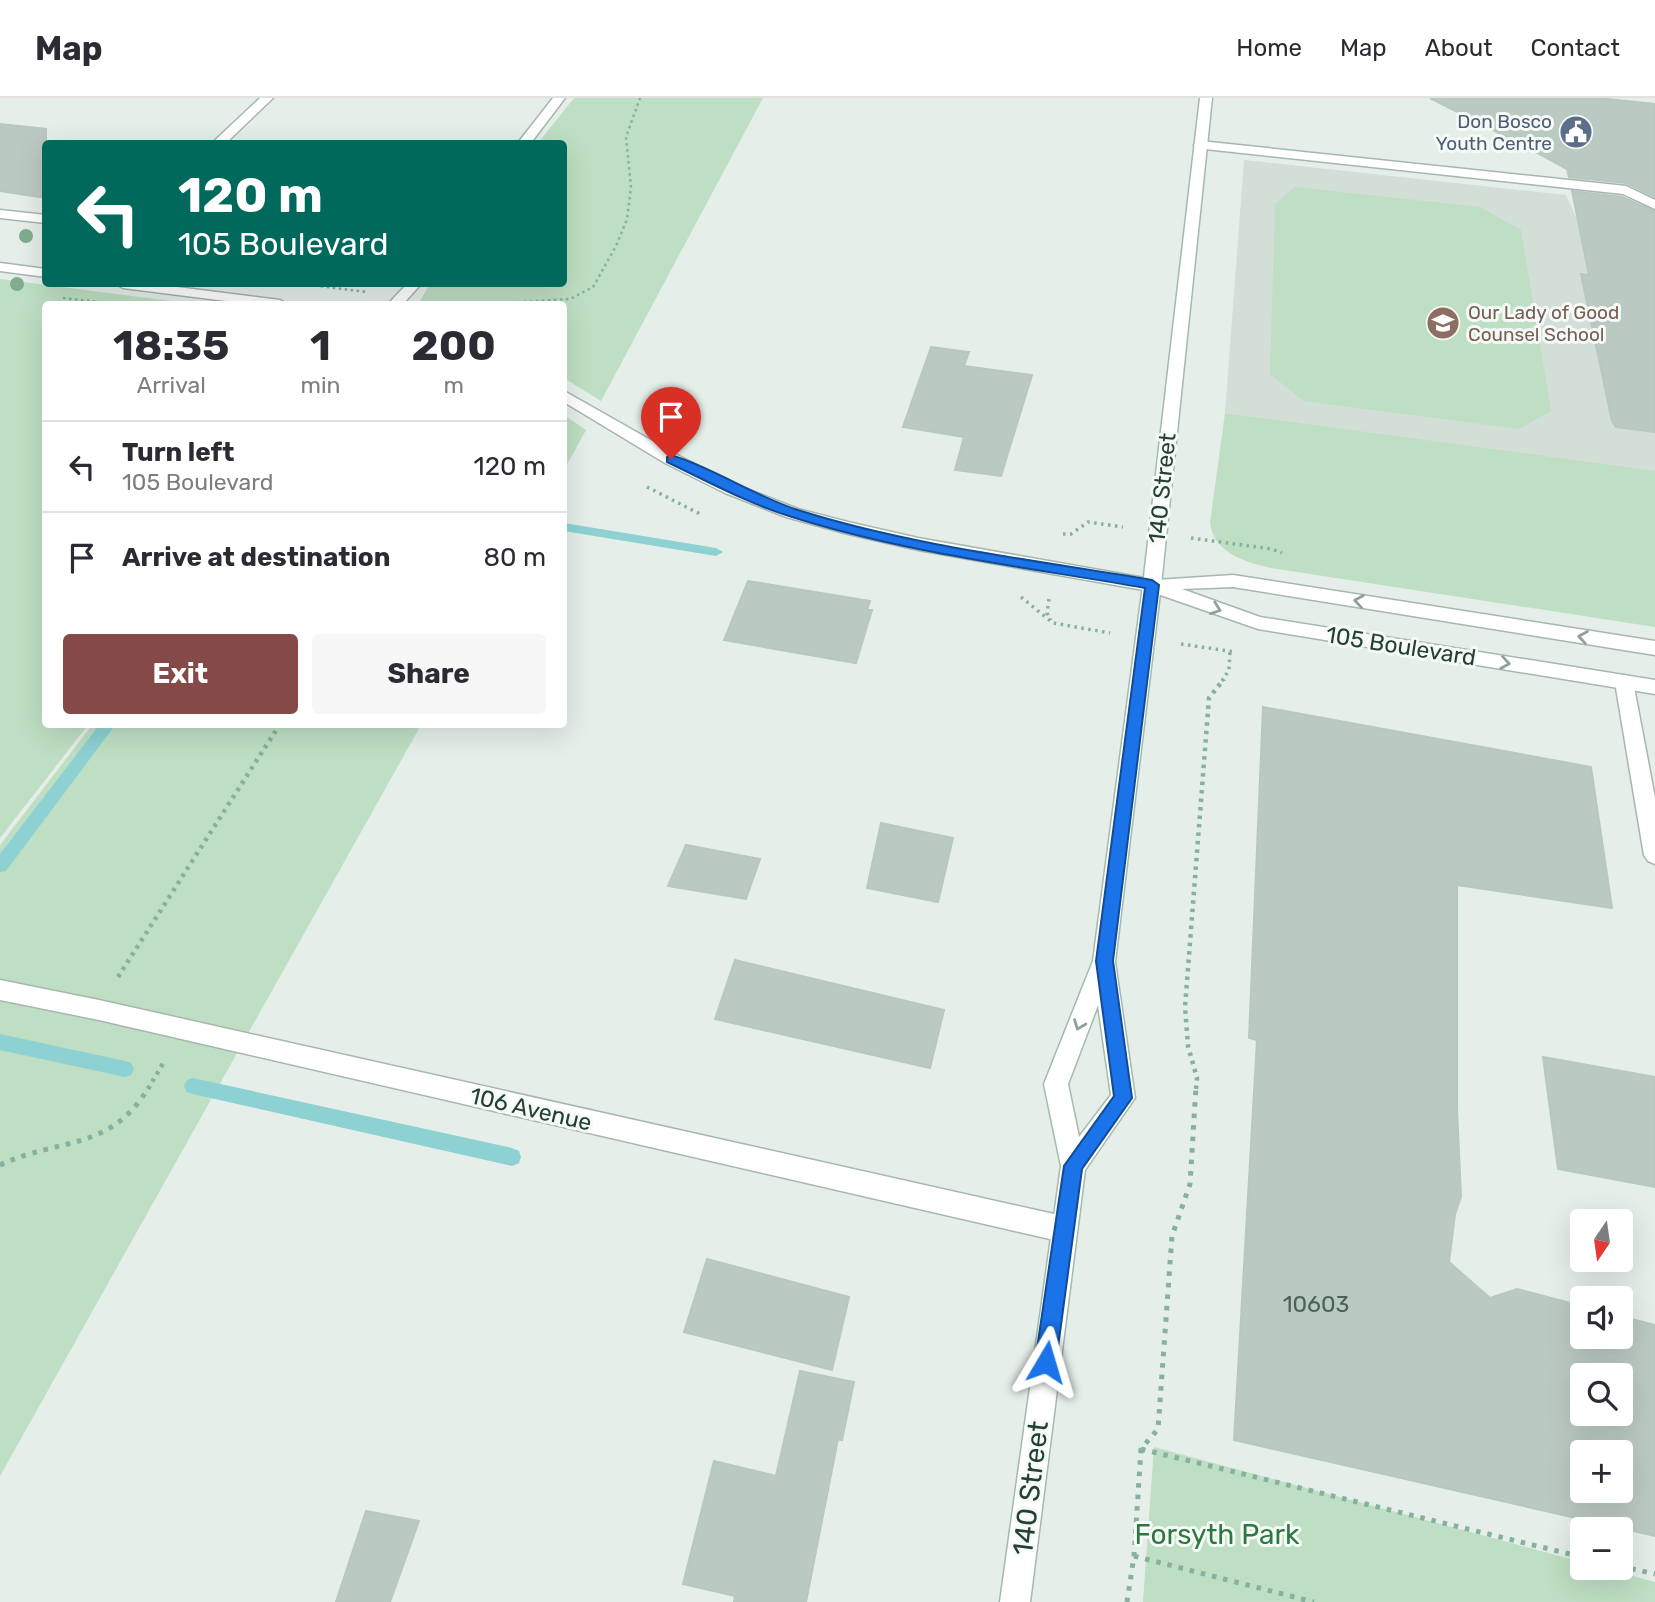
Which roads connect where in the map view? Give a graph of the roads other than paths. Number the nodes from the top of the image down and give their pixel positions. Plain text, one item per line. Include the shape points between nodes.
1 (268, 98) edge
2 (559, 98) edge
3 (1206, 98) edge
4 (221, 140) edge
5 (526, 140) edge
6 (1200, 145) junction
7 (1655, 205) edge
8 (0, 214) edge
9 (42, 219) edge
10 (0, 267) edge
11 (42, 272) edge
12 (147, 287) edge
13 (411, 287) edge
14 (256, 301) edge
15 (398, 301) edge
16 (567, 398) edge
17 (1152, 585) junction
18 (1655, 648) edge
19 (1624, 682) junction
20 (1655, 687) edge
21 (1655, 855) edge
22 (1104, 961) junction
23 (0, 990) edge
24 (1073, 1166) junction
25 (1063, 1229) junction
26 (1015, 1602) edge

1 - 4 street
2 - 5 street
3 - 6 street, 140 Street
6 - 7 street via 1626,190
6 - 17 street, 140 Street
8 - 9 street
10 - 11 street
12 - 14 street
13 - 15 street
16 - 17 street, 105 Boulevard via 671,459 792,513 918,544
18 -> 17 street, 105 Boulevard via 1233,581
17 -> 19 street, 105 Boulevard via 1258,623
17 - 22 street, 140 Street
19 - 20 street, 105 Boulevard
19 - 21 street
22 -> 24 street, 140 Street via 1056,1084
22 - 24 street, 140 Street via 1123,1098
23 - 25 street, 106 Avenue
24 - 25 street, 140 Street
25 - 26 street, 140 Street

